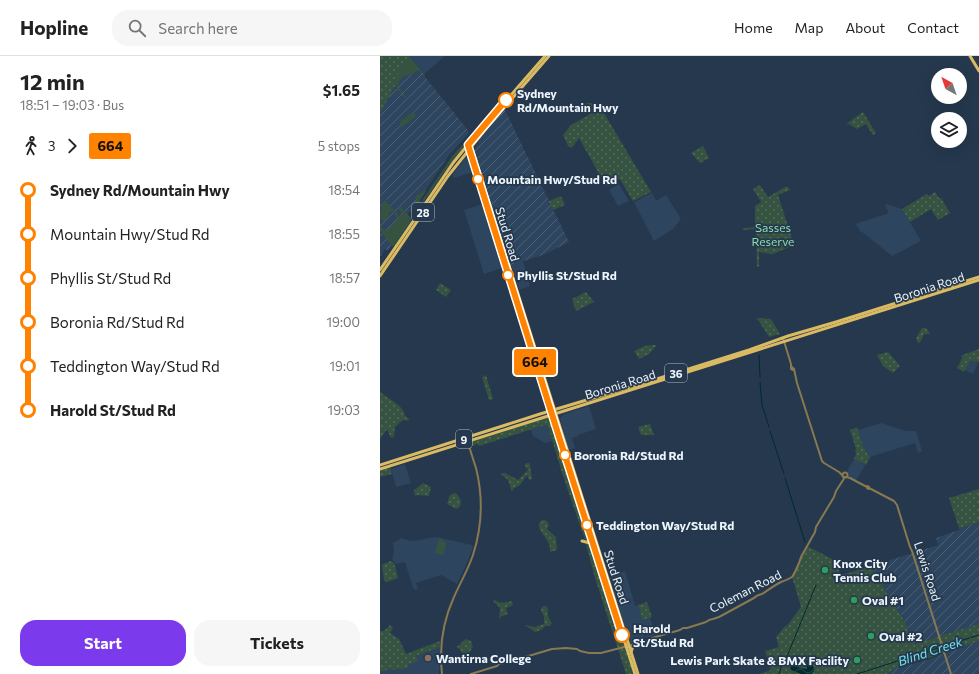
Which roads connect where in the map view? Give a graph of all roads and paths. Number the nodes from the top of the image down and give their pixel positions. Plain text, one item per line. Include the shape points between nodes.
1 (544, 56) edge
2 (550, 56) edge
3 (970, 56) edge
4 (979, 71) edge
5 (484, 131) junction
6 (469, 146) junction
7 (473, 152) junction
8 (463, 158) junction
9 (473, 164) junction
10 (454, 169) junction
11 (478, 170) junction
12 (444, 175) junction
13 (477, 175) junction
14 (487, 197) junction
15 (487, 208) junction
16 (416, 220) junction
17 (501, 245) junction
18 (382, 268) edge
19 (380, 276) edge
20 (979, 277) edge
21 (979, 280) edge
22 (783, 338) junction
23 (784, 342) junction
24 (552, 410) junction
25 (566, 410) junction
26 (554, 414) junction
27 (547, 416) junction
28 (557, 419) junction
29 (555, 424) junction
30 (467, 439) junction
31 (380, 465) edge
32 (380, 469) edge
33 (845, 476) junction
34 (582, 541) dead end
35 (594, 546) junction
36 (634, 644) junction
37 (627, 646) junction
38 (631, 652) junction
39 (442, 674) edge
40 (471, 674) edge
41 (634, 674) edge
42 (638, 674) edge
43 (951, 674) edge

1 - 6 main road, 28
2 - 5 main road, 28
3 - 4 main road
5 - 6 main road, 28
5 - 7 main road
6 - 7 main road, Stud Road
6 - 8 main road, 28
6 - 9 main road, Stud Road
6 - 12 main road, 28
7 - 11 main road, Stud Road
8 - 9 main road via 469,157
8 - 10 main road, 28
9 - 13 main road, Stud Road
10 - 12 main road via 450,169
10 - 16 main road, 28
11 - 13 main road
11 - 14 main road, Stud Road
12 - 16 main road, 28
13 - 15 main road, Stud Road
14 - 15 main road
14 - 17 main road, Stud Road
15 - 17 main road, Stud Road
16 - 18 main road, 28
17 - 24 main road, Stud Road
18 - 19 main road, 28
20 - 22 main road, Boronia Road / 36
21 - 23 main road, Boronia Road / 36
22 - 23 street, Lewis Road
22 - 24 main road, Boronia Road / 36 via 668,376
23 - 25 main road, Boronia Road / 36
23 - 33 street, Lewis Road via 822,461
24 - 26 main road, Stud Road
24 - 30 main road, Boronia Road / 9
25 - 26 main road, Boronia Road / 36
25 - 28 main road
26 - 27 main road, Boronia Road / 9
26 - 28 main road, Stud Road
26 - 29 main road, Stud Road
27 - 29 main road
27 - 30 main road, Boronia Road / 9
28 - 37 main road, Stud Road
29 - 35 main road, Stud Road
30 - 31 main road, Boronia Road / 9
30 - 32 main road, Boronia Road / 9
30 - 39 street via 476,468 480,519 473,555 446,619 441,650
33 - 36 street, Coleman Road via 791,578 713,620
33 - 43 street, Lewis Road via 894,501
34 - 35 main road
35 - 37 main road, Stud Road
36 - 37 street, Coleman Road
36 - 38 main road
37 - 38 main road, Stud Road
37 - 40 street, Coleman Road via 596,654 576,649 550,649
37 - 41 main road, Stud Road
38 - 42 main road, Stud Road

